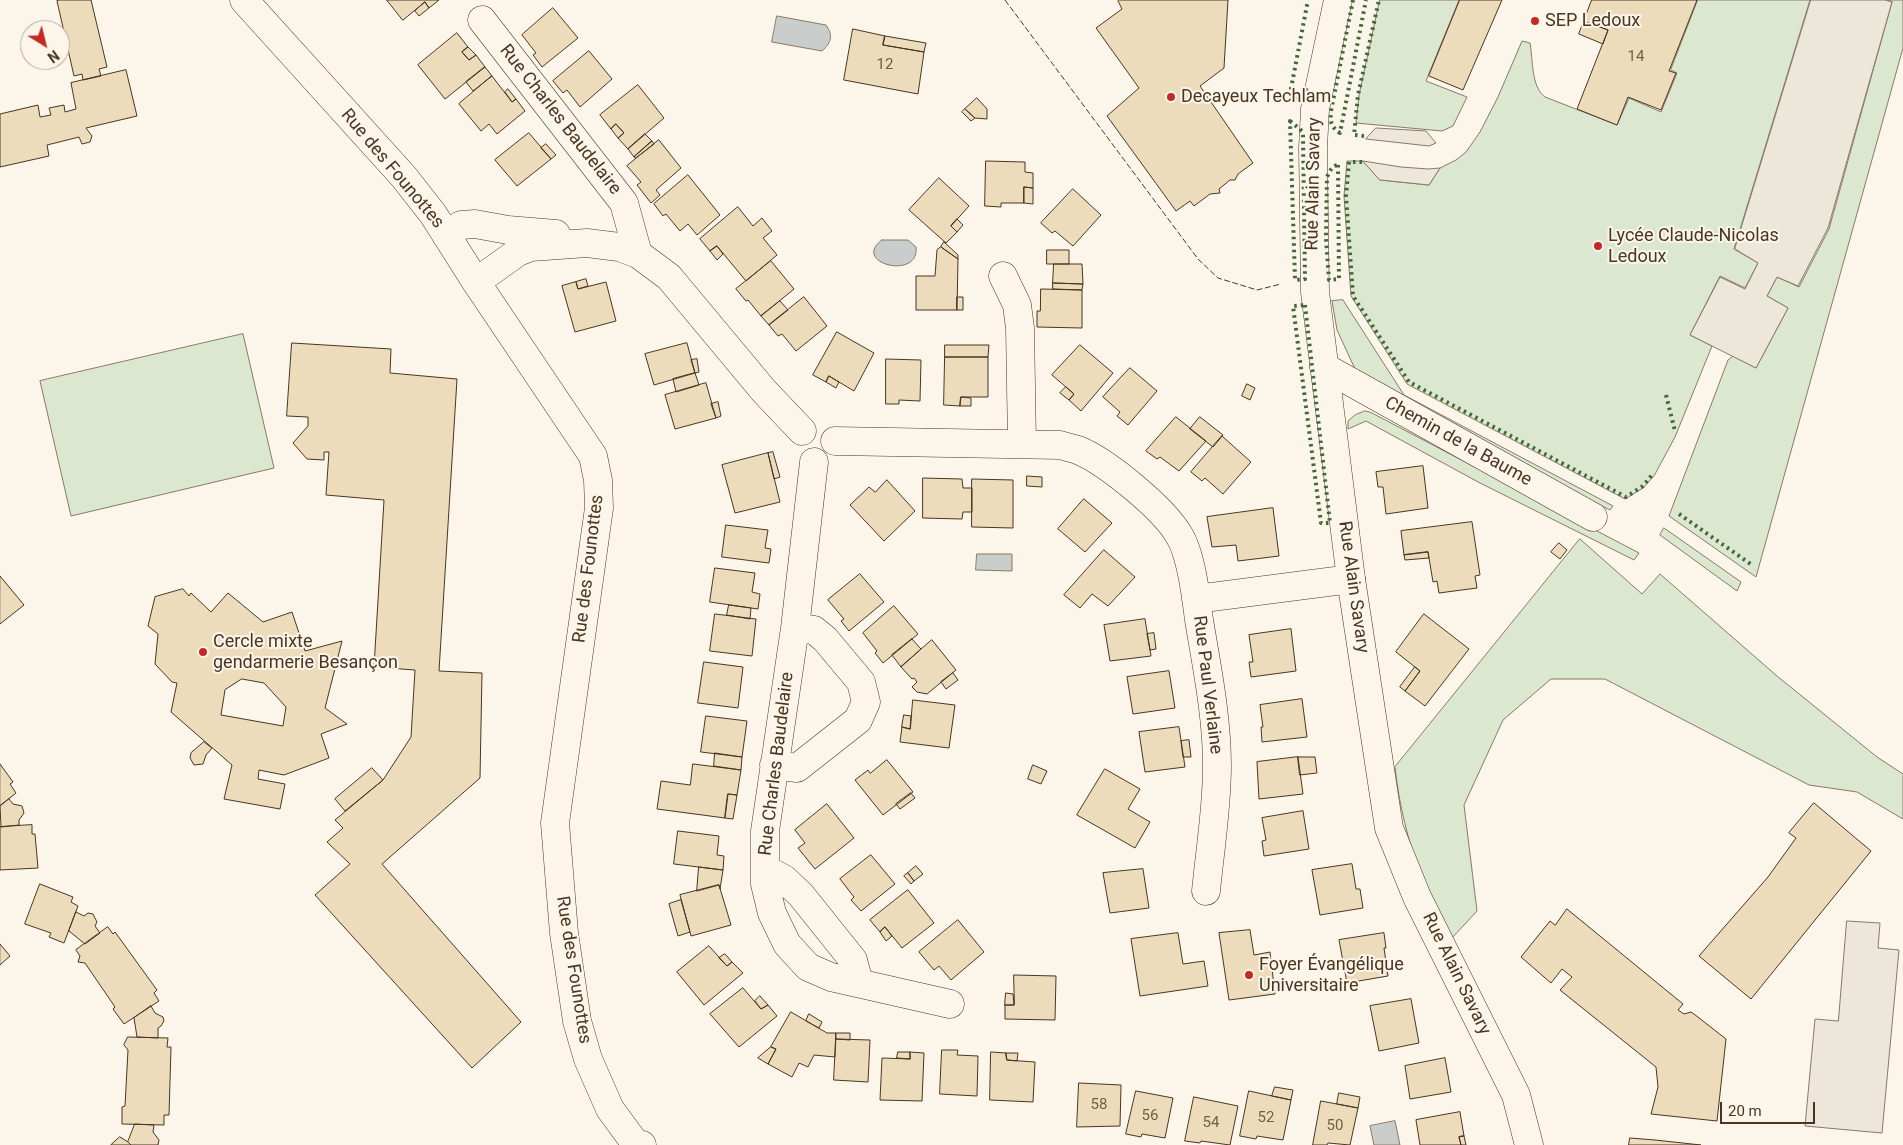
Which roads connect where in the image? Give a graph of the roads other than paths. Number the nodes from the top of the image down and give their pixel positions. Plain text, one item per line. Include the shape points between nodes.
1 (244, 0) edge
2 (1338, 0) edge
3 (482, 20) dead end
4 (446, 235) junction
5 (587, 243) junction
6 (638, 254) junction
7 (1003, 276) dead end
8 (476, 282) junction
9 (1324, 367) junction
10 (802, 431) junction
11 (835, 441) junction
12 (1022, 444) junction
13 (814, 462) junction
14 (1593, 517) dead end
15 (1351, 579) junction
16 (1196, 599) junction
17 (795, 628) junction
18 (774, 765) junction
19 (765, 869) junction
20 (1206, 891) dead end
21 (859, 983) junction
22 (950, 1004) dead end
23 (637, 1144) edge
24 (1529, 1145) edge

1 - 4 street, Rue des Founottes via 404,177
2 - 9 street, Rue Alain Savary via 1315,109 1313,148 1315,292
3 - 6 street, Rue Charles Baudelaire via 624,203
4 - 5 street via 461,225 475,224 555,234
4 - 8 street, Rue des Founottes
5 - 6 street via 619,247
5 - 8 street via 531,247 518,252
6 - 10 street via 669,277 764,391
7 - 12 street via 1017,305 1020,328
8 - 23 street, Rue des Founottes via 593,456 598,480 599,508 555,823 564,933 577,1021 588,1059 610,1109
9 - 14 street, Chemin de la Baume
9 - 15 street, Rue Alain Savary
10 - 11 street via 822,425 832,432
10 - 13 street via 798,439 799,452
11 - 12 street, Rue Paul Verlaine
11 - 13 street via 831,455
12 - 16 street, Rue Paul Verlaine via 1060,445 1078,450 1142,493 1180,535
13 - 17 street, Rue Charles Baudelaire
15 - 16 street, Rue Paul Verlaine
15 - 24 street, Rue Alain Savary via 1389,828 1417,897 1516,1095
16 - 20 street, Rue Paul Verlaine via 1216,728 1216,802
17 - 18 street, Rue Charles Baudelaire
17 - 18 street via 814,630 826,639 861,682 866,702 858,720 797,768
18 - 19 street, Rue Charles Baudelaire via 765,831
19 - 21 street via 784,879 806,902 853,960
19 - 21 street, Rue Charles Baudelaire via 772,913 787,944 808,967
21 - 22 street, Rue Charles Baudelaire

